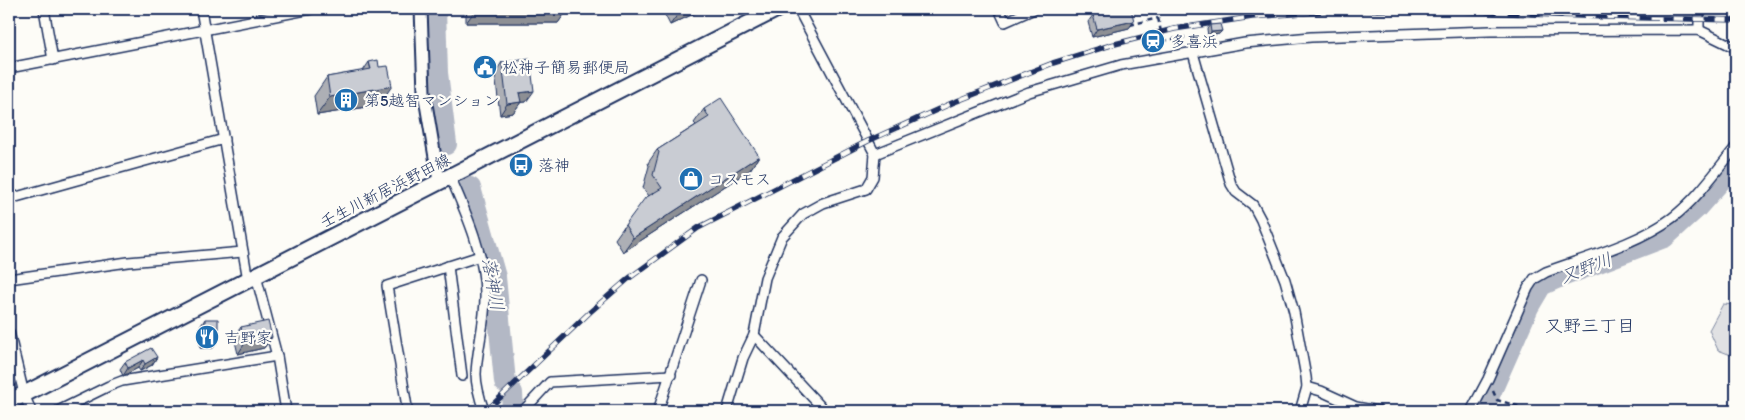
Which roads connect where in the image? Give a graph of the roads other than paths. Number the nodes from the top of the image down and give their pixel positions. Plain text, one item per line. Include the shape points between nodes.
1 (44, 9) edge
2 (201, 9) edge
3 (311, 9) edge
4 (421, 9) edge
5 (777, 9) edge
6 (798, 9) edge
7 (999, 9) edge
8 (1034, 9) edge
9 (1699, 9) edge
10 (204, 29) junction
11 (1699, 30) junction
12 (1736, 48) edge
13 (1192, 53) junction
14 (53, 60) junction
15 (9, 68) edge
16 (224, 139) junction
17 (1736, 147) edge
18 (875, 154) junction
19 (445, 178) junction
20 (9, 199) edge
21 (243, 252) junction
22 (480, 256) junction
23 (448, 266) junction
24 (252, 278) junction
25 (9, 279) edge
26 (700, 280) dead end
27 (9, 332) edge
28 (754, 335) junction
29 (276, 356) junction
30 (671, 375) junction
31 (462, 376) dead end
32 (1307, 387) junction
33 (24, 394) junction
34 (9, 402) edge
35 (407, 407) dead end
36 (31, 411) edge
37 (58, 411) edge
38 (286, 411) edge
39 (484, 411) edge
40 (523, 411) edge
41 (658, 411) edge
42 (727, 411) edge
43 (825, 411) edge
44 (1300, 411) edge
45 (1378, 411) edge
46 (1471, 411) edge

1 - 14 street
2 - 10 street
3 - 10 street
4 - 19 street via 424,92
5 - 19 main road, 壬生川新居浜野田線
6 - 18 street
7 - 8 street via 1004,22
9 - 11 street
10 - 14 street
10 - 16 street
11 - 12 street
11 - 13 street via 1490,31 1311,37 1245,43
13 - 18 street via 1122,64 1029,92
13 - 32 street via 1231,184 1236,192 1254,205 1285,280
14 - 15 street
16 - 20 street
16 - 21 street
17 - 46 street via 1673,217 1632,240 1534,279
18 - 28 street via 873,177 866,190 823,203 803,214 782,237 765,278
19 - 22 street via 474,235
19 - 24 main road, 壬生川新居浜野田線
21 - 24 street
21 - 25 street via 128,262
22 - 23 street
22 - 39 street via 485,309 476,374
23 - 31 street
23 - 35 street via 387,286
24 - 29 street
24 - 33 main road, 壬生川新居浜野田線
26 - 30 street
27 - 33 street
28 - 42 street via 743,358
28 - 43 street
29 - 37 street via 122,381
29 - 38 street
30 - 40 street via 550,382
30 - 41 street
32 - 44 street
32 - 45 street via 1356,407
33 - 34 main road, 壬生川新居浜野田線
33 - 36 street

